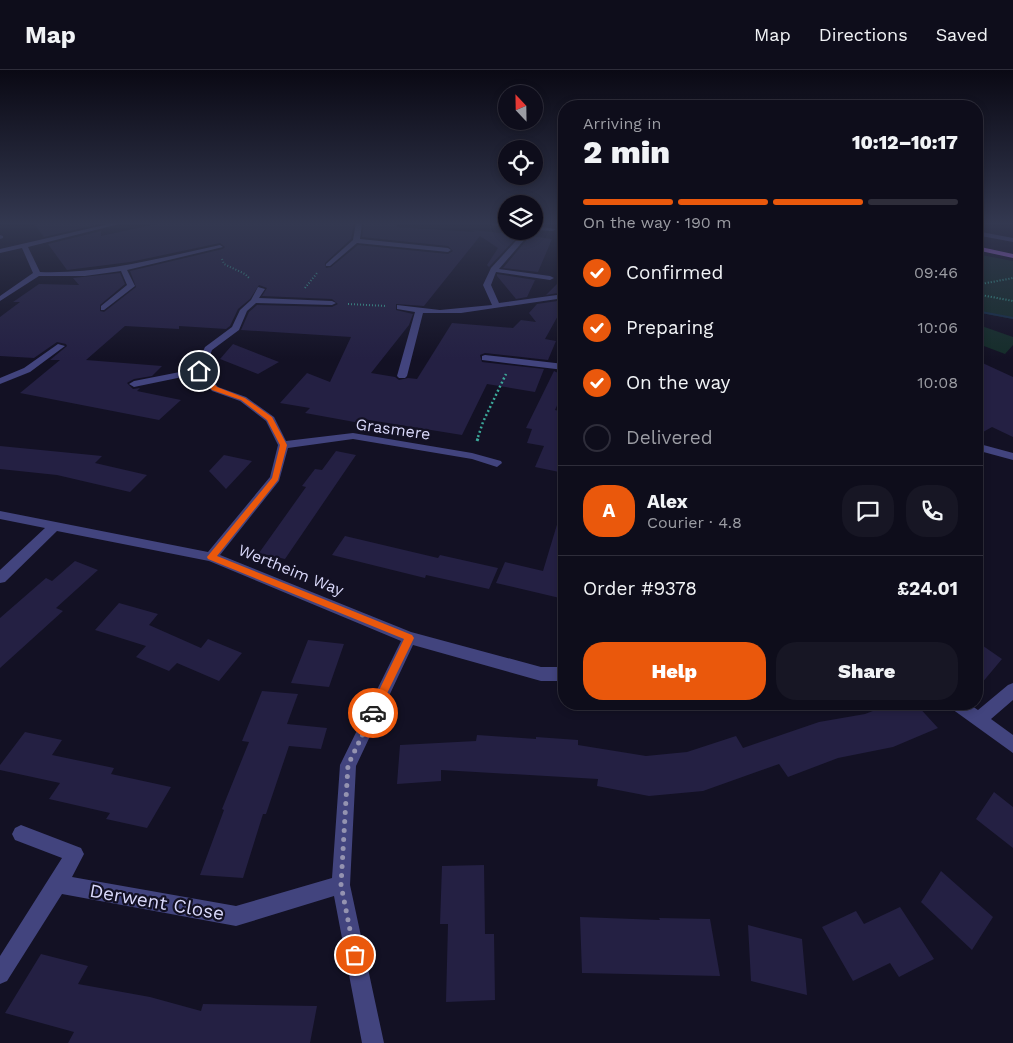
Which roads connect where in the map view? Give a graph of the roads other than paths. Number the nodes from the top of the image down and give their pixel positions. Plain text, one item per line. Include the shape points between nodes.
1 (34, 268) edge
2 (131, 268) edge
3 (124, 270) junction
4 (494, 270) joint
5 (37, 274) junction
6 (550, 278) dead end
7 (261, 289) road end
8 (558, 297) edge
9 (0, 299) edge
10 (254, 301) junction
11 (332, 303) road end
12 (496, 305) junction
13 (400, 307) road end
14 (104, 308) dead end
15 (419, 312) junction
16 (61, 346) dead end
17 (485, 358) dead end
18 (513, 361) junction
19 (558, 366) edge
20 (199, 371) junction
21 (508, 371) road end
22 (402, 376) dead end
23 (0, 381) edge
24 (134, 384) dead end
25 (283, 445) junction
26 (983, 448) edge
27 (1013, 457) edge
28 (497, 462) dead end
29 (0, 515) edge
30 (55, 526) junction
31 (211, 557) junction
32 (0, 578) edge
33 (409, 638) junction
34 (558, 674) edge
35 (1013, 690) edge
36 (965, 710) edge
37 (979, 720) junction
38 (1013, 745) edge
39 (22, 834) dead end
40 (58, 884) junction
41 (341, 885) junction
42 (0, 974) edge
43 (373, 1043) edge

1 - 5 street
2 - 3 street
3 - 5 street via 67,276
3 - 14 street via 131,286
4 - 6 street
4 - 12 street via 487,285
5 - 9 street
7 - 10 street
8 - 12 street
10 - 11 street
10 - 20 street via 244,310 236,328 208,349
12 - 15 street
13 - 15 street
15 - 22 street
16 - 23 street via 28,370
17 - 18 street
18 - 19 street
18 - 21 street
20 - 24 street
20 - 25 street via 215,389 243,399 270,418
25 - 28 street, Grasmere via 353,436
25 - 31 street via 275,478
26 - 27 street
29 - 30 street, Wertheim Way
30 - 31 street, Wertheim Way
30 - 32 street
31 - 33 street, Wertheim Way
33 - 34 street, Wertheim Way via 542,674
33 - 41 street via 348,765
35 - 37 street
36 - 37 street
37 - 38 street
39 - 40 street via 75,854
40 - 41 street, Derwent Close via 236,916
40 - 42 street
41 - 43 street

